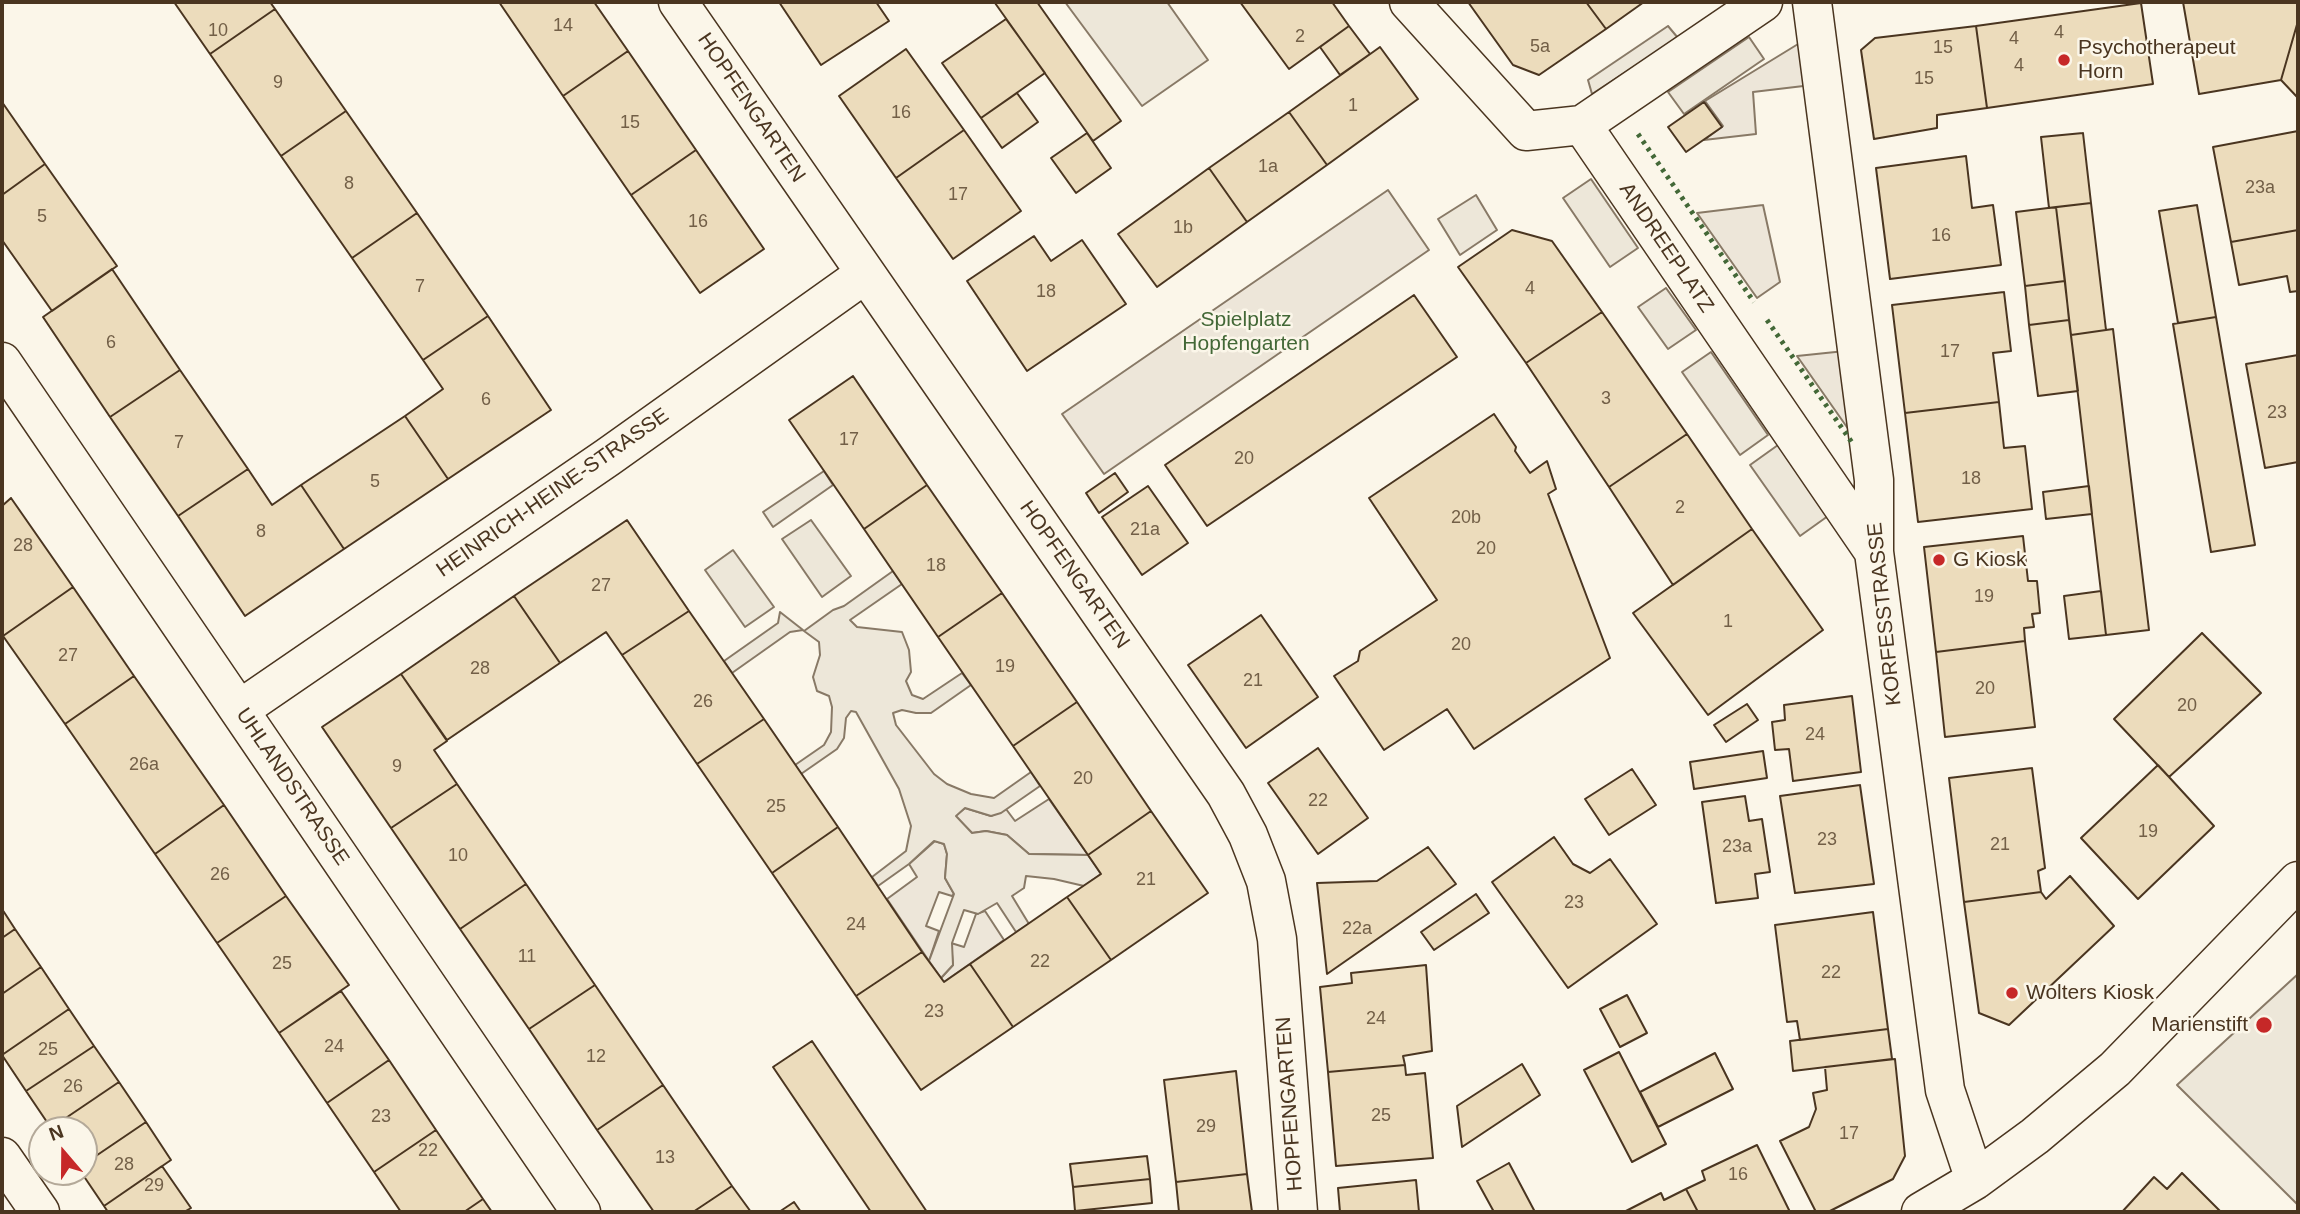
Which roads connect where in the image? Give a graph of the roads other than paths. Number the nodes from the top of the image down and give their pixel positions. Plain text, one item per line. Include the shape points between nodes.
1 (678, 2) edge
2 (1409, 2) edge
3 (1763, 2) edge
4 (1812, 2) edge
5 (1582, 125) junction
6 (865, 274) junction
7 (2, 362) edge
8 (1874, 552) junction
9 (239, 709) junction
10 (2298, 881) edge
11 (2, 1157) edge
12 (1975, 1180) junction
13 (40, 1212) edge
14 (581, 1212) edge
15 (1298, 1212) edge
16 (1921, 1212) edge

1 - 6 street, HOPFENGARTEN
2 - 5 street via 1526,131
3 - 5 street
4 - 8 street, KORFESSTRASSE via 1874,480
5 - 8 street, ANDREEPLATZ
6 - 9 street, HEINRICH-HEINE-STRASSE via 608,457
6 - 15 street, HOPFENGARTEN via 1226,794 1248,835 1266,881 1278,939
7 - 9 street, UHLANDSTRASSE
8 - 12 street, KORFESSTRASSE via 1945,1090
9 - 14 street, UHLANDSTRASSE
10 - 12 street via 2115,1069
11 - 13 street
12 - 16 street

